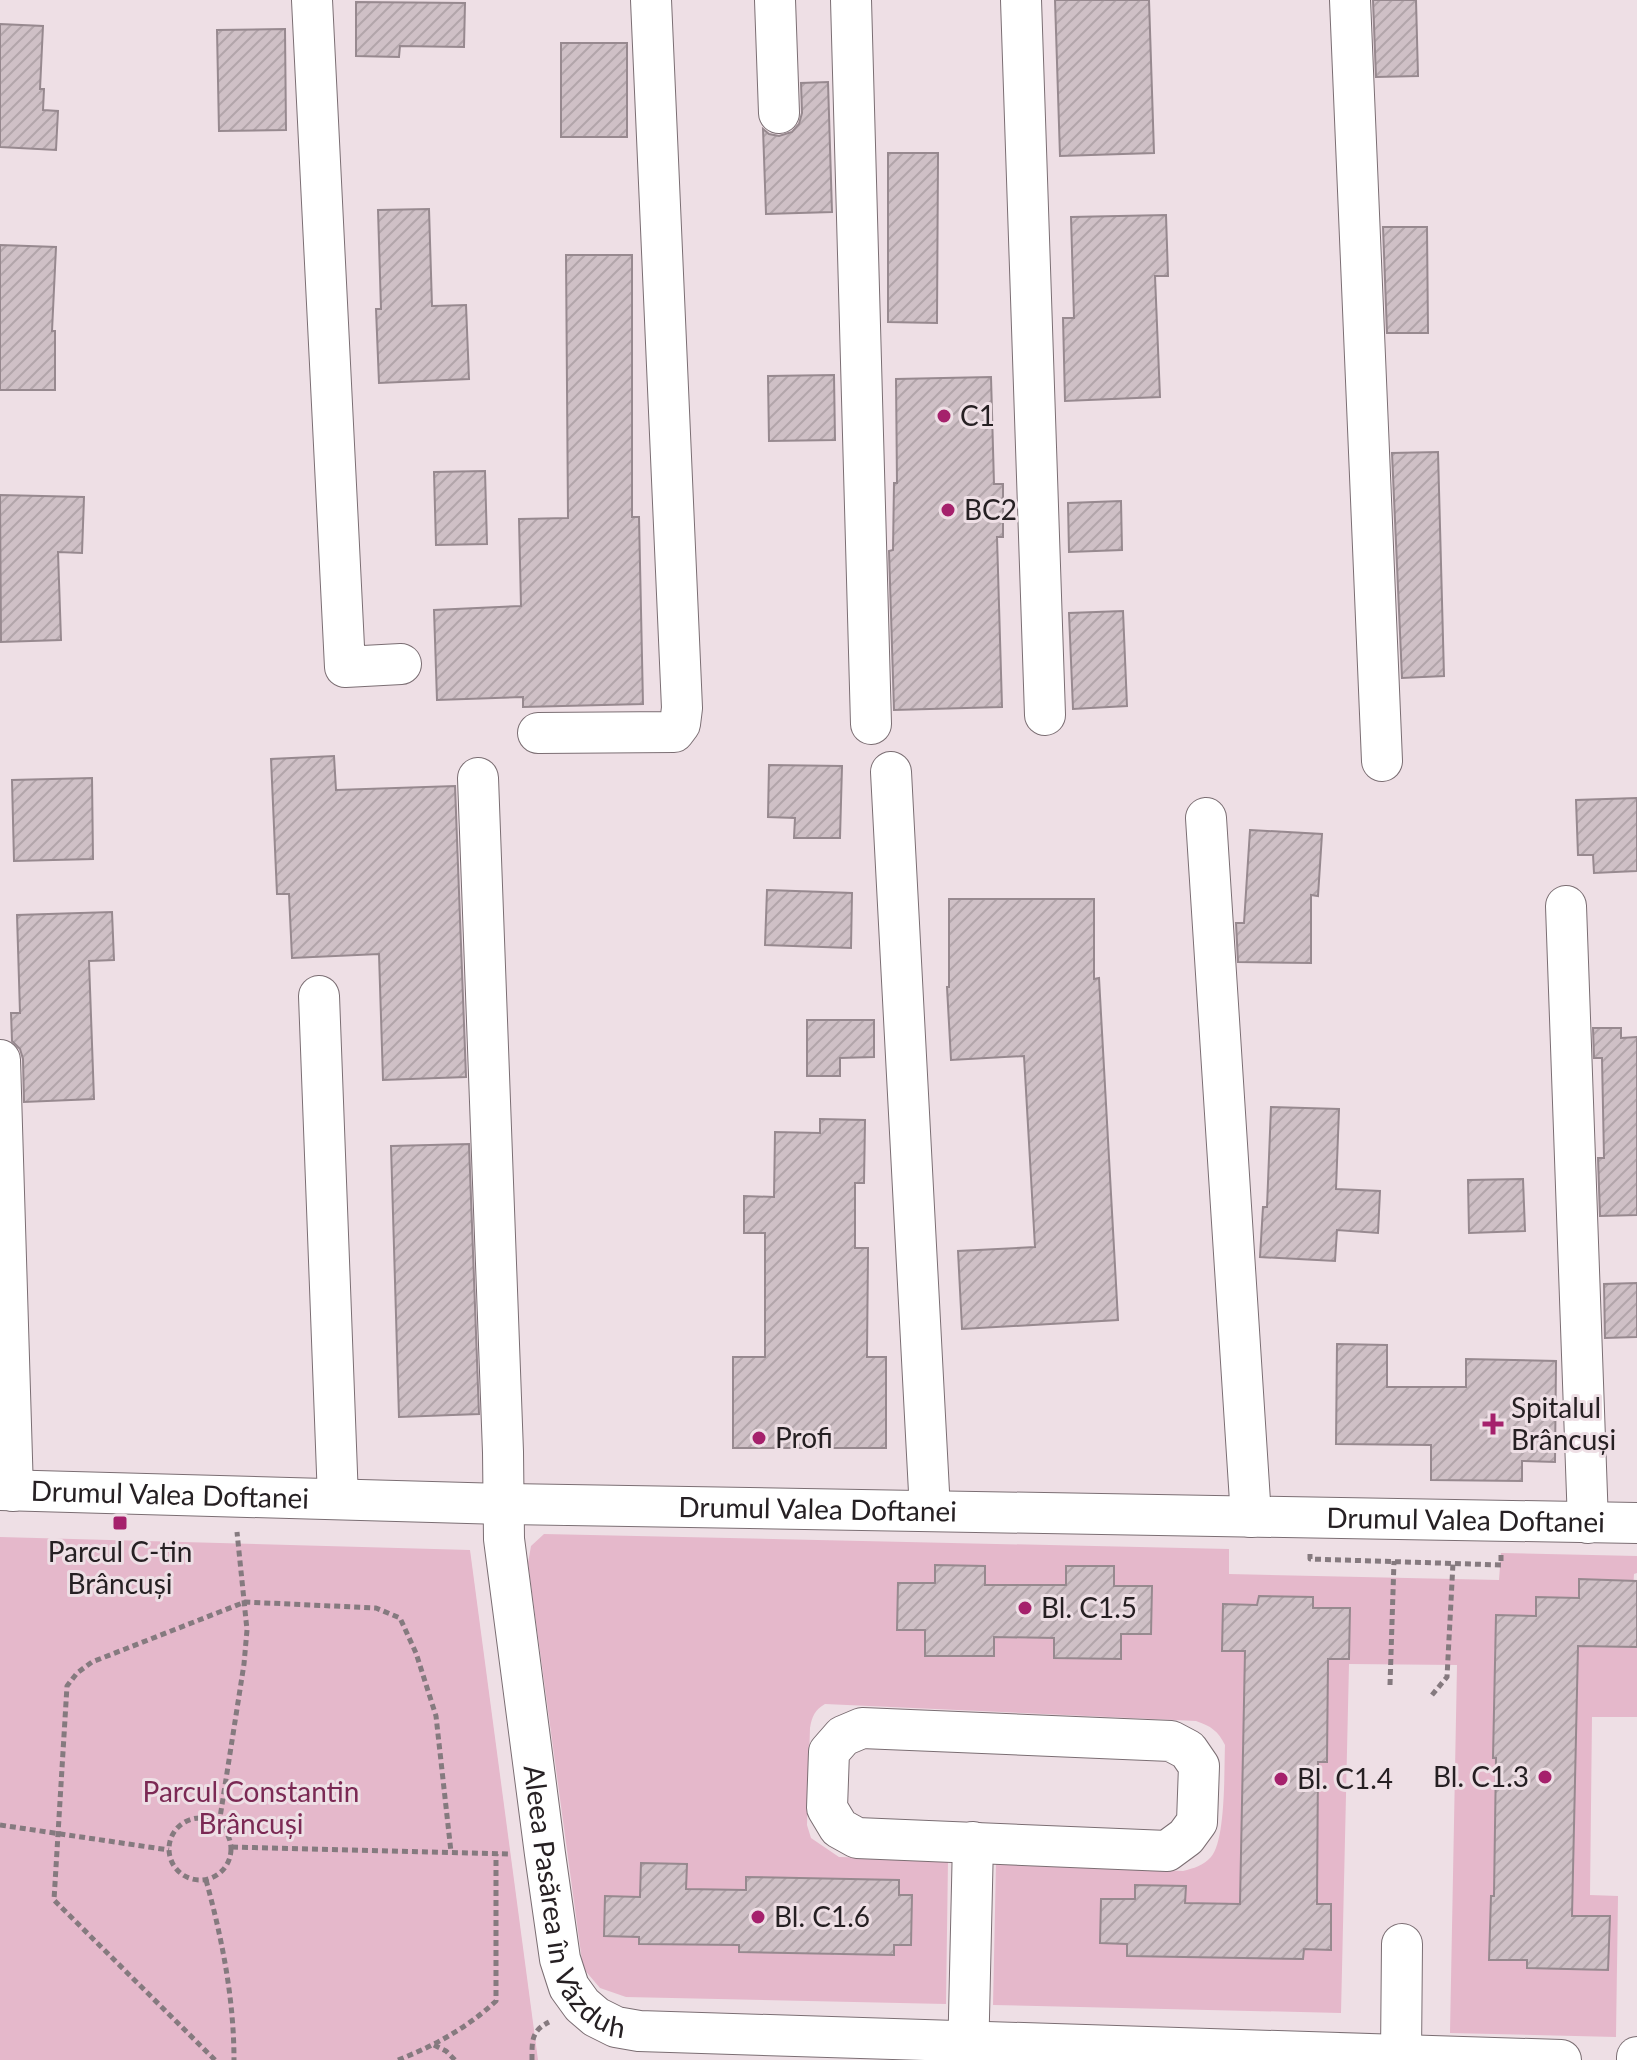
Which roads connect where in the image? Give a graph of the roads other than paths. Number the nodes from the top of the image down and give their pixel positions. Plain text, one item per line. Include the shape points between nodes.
1 (312, 0) edge
2 (651, 0) edge
3 (775, 0) edge
4 (851, 0) edge
5 (1021, 0) edge
6 (1350, 0) edge
7 (779, 113) dead end
8 (401, 664) dead end
9 (1045, 715) dead end
10 (871, 724) dead end
11 (538, 733) dead end
12 (1382, 761) dead end
13 (891, 772) dead end
14 (478, 778) dead end
15 (1206, 818) dead end
16 (1566, 906) dead end
17 (319, 996) dead end
18 (0, 1060) edge
19 (6, 1490) edge
20 (338, 1499) junction
21 (503, 1504) junction
22 (930, 1511) junction
23 (1251, 1517) junction
24 (1588, 1523) junction
25 (1637, 1523) edge
26 (973, 1842) junction
27 (1402, 1944) dead end
28 (969, 2051) edge
29 (1401, 2055) junction
30 (1561, 2060) edge

1 - 8 street via 345,667
2 - 11 street via 680,724 674,732
3 - 7 street
4 - 10 street
5 - 9 street
6 - 12 street
13 - 22 street
14 - 21 street, Aleea Pasărea în Văzduh
15 - 23 street
16 - 24 street
17 - 20 street
18 - 19 street
19 - 20 street, Drumul Valea Doftanei
20 - 21 street, Drumul Valea Doftanei
21 - 22 street, Drumul Valea Doftanei
21 - 28 street, Aleea Pasărea în Văzduh via 560,1959 582,2005 616,2027 639,2031
22 - 23 street, Drumul Valea Doftanei
23 - 24 street, Drumul Valea Doftanei
24 - 25 street, Drumul Valea Doftanei
26 - 26 street via 1167,1851 1197,1822 1199,1766 1188,1750 1171,1741 862,1728 843,1736 829,1752 827,1808 839,1828 857,1838
26 - 28 street
27 - 29 street
28 - 29 street, Aleea Pasărea în Văzduh
29 - 30 street, Aleea Pasărea în Văzduh

